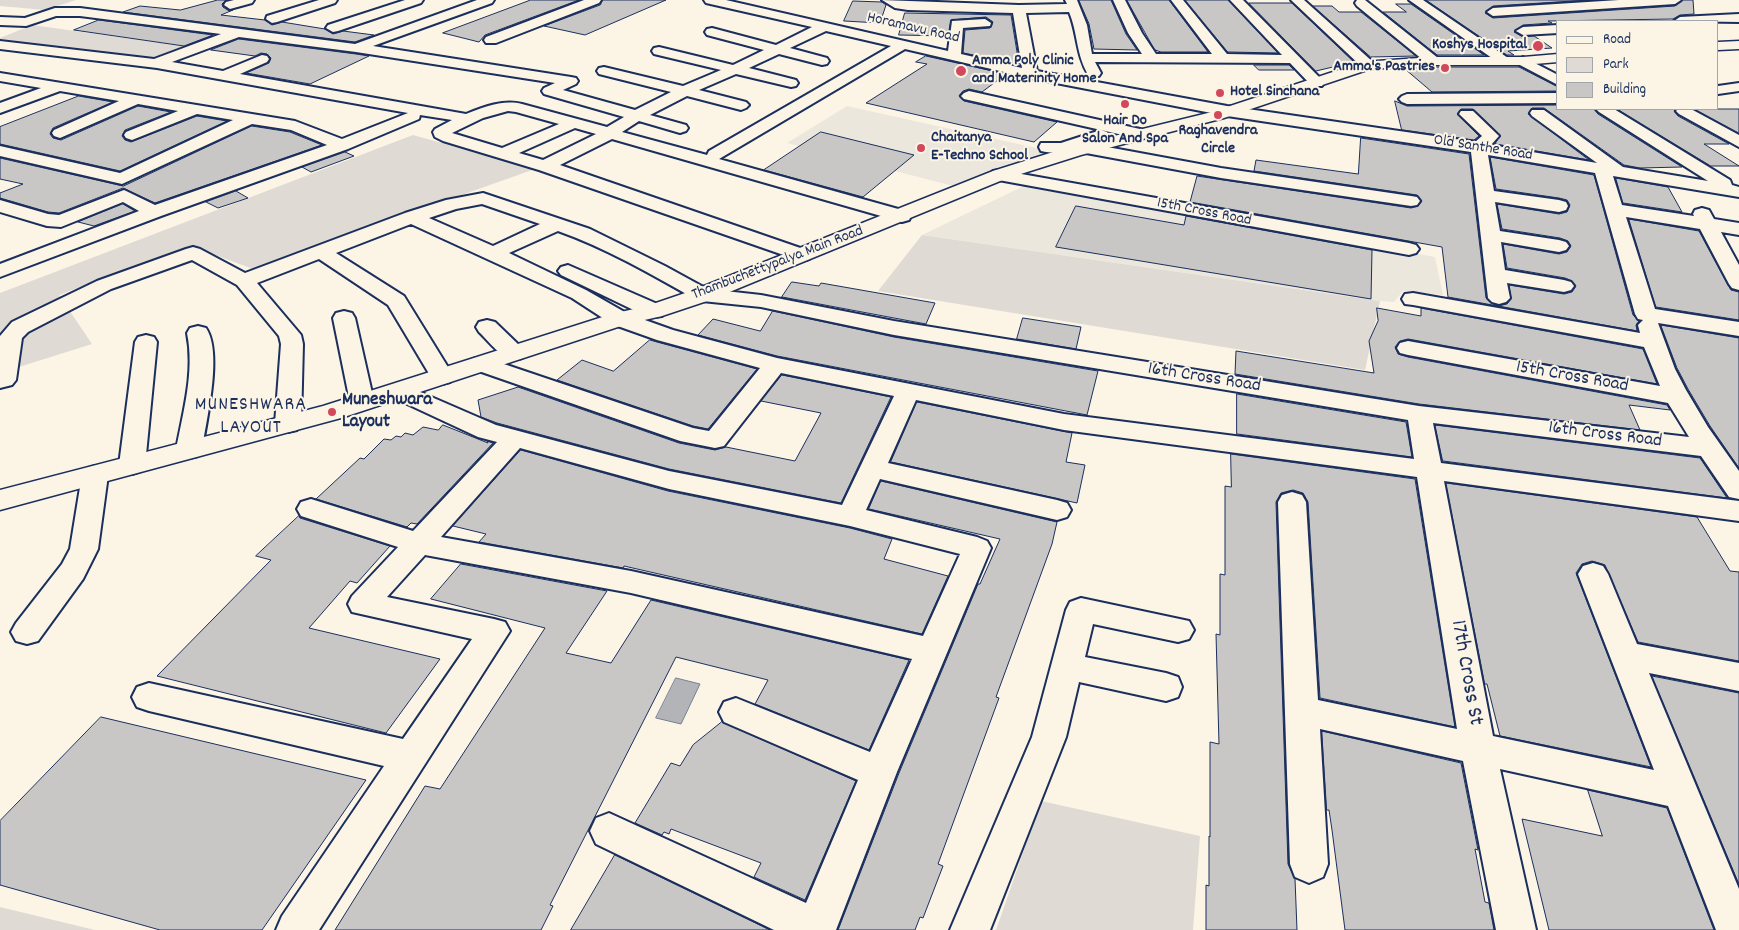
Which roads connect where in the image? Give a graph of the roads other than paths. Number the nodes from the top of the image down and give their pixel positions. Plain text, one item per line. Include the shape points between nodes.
1 (248, 0) edge
2 (331, 0) edge
3 (417, 0) edge
4 (488, 0) edge
5 (595, 0) edge
6 (710, 0) edge
7 (888, 0) edge
8 (1119, 0) edge
9 (1177, 0) edge
10 (1236, 0) edge
11 (1297, 0) edge
12 (1415, 0) edge
13 (1675, 0) edge
14 (1361, 3) dead end
15 (1589, 3) edge
16 (1072, 4) edge
17 (230, 5) dead end
18 (1019, 9) junction
19 (1493, 12) dead end
20 (1618, 17) dead end
21 (1739, 18) edge
22 (272, 19) dead end
23 (896, 20) dead end
24 (1700, 20) edge
25 (0, 21) edge
26 (985, 23) dead end
27 (830, 24) junction
28 (333, 28) dead end
29 (1556, 29) edge
30 (1523, 31) dead end
31 (239, 32) junction
32 (712, 32) dead end
33 (280, 38) junction
34 (491, 40) dead end
35 (895, 43) junction
36 (0, 45) edge
37 (356, 48) junction
38 (776, 49) junction
39 (659, 51) dead end
40 (247, 52) dead end
41 (954, 56) junction
42 (1086, 58) junction
43 (1152, 58) junction
44 (1556, 58) edge
45 (262, 59) dead end
46 (1223, 59) junction
47 (1294, 59) junction
48 (1514, 60) junction
49 (822, 61) dead end
50 (1433, 61) junction
51 (157, 64) junction
52 (1368, 65) junction
53 (736, 69) junction
54 (604, 71) dead end
55 (1030, 74) junction
56 (224, 76) junction
57 (0, 77) edge
58 (1556, 80) edge
59 (791, 83) dead end
60 (1317, 83) junction
61 (60, 87) junction
62 (1739, 87) edge
63 (1101, 88) junction
64 (1719, 90) edge
65 (685, 91) junction
66 (969, 96) dead end
67 (1556, 98) edge
68 (1407, 99) dead end
69 (134, 100) junction
70 (740, 105) dead end
71 (0, 108) edge
72 (194, 110) junction
73 (1606, 110) edge
74 (1227, 111) junction
75 (1684, 111) dead end
76 (1538, 112) dead end
77 (1467, 114) dead end
78 (413, 116) dead end
79 (636, 116) junction
80 (460, 117) dead end
81 (249, 118) junction
82 (574, 123) junction
83 (680, 128) dead end
84 (1119, 130) junction
85 (60, 133) dead end
86 (610, 133) junction
87 (1140, 134) junction
88 (132, 136) dead end
89 (1405, 136) junction
90 (1739, 142) edge
91 (342, 145) junction
92 (1047, 147) dead end
93 (1086, 148) junction
94 (1480, 148) junction
95 (0, 151) edge
96 (1391, 151) dead end
97 (502, 154) junction
98 (715, 155) dead end
99 (545, 166) junction
100 (1611, 170) junction
101 (999, 175) junction
102 (1683, 182) junction
103 (1738, 192) edge
104 (1486, 195) junction
105 (1411, 201) dead end
106 (1559, 206) dead end
107 (1616, 210) junction
108 (0, 211) edge
109 (154, 212) junction
110 (902, 216) junction
111 (412, 217) junction
112 (557, 224) junction
113 (1708, 224) junction
114 (1739, 229) edge
115 (1491, 235) junction
116 (1559, 246) dead end
117 (1409, 249) dead end
118 (321, 252) junction
119 (493, 253) junction
120 (802, 255) junction
121 (542, 258) dead end
122 (0, 271) edge
123 (1496, 274) junction
124 (244, 281) junction
125 (1739, 284) edge
126 (1564, 286) dead end
127 (702, 295) junction
128 (1499, 298) dead end
129 (1413, 299) dead end
130 (654, 311) junction
131 (1646, 314) junction
132 (344, 318) dead end
133 (620, 319) junction
134 (487, 327) dead end
135 (1739, 329) edge
136 (198, 333) dead end
137 (146, 342) dead end
138 (1652, 342) junction
139 (1408, 348) dead end
140 (514, 354) junction
141 (481, 364) junction
142 (775, 365) junction
143 (442, 377) junction
144 (1, 384) edge
145 (398, 391) junction
146 (908, 393) junction
147 (1678, 397) junction
148 (362, 402) junction
149 (1419, 414) junction
150 (288, 424) junction
151 (515, 438) junction
152 (1708, 448) junction
153 (189, 450) junction
154 (132, 465) junction
155 (871, 468) junction
156 (1428, 470) junction
157 (95, 475) junction
158 (1739, 490) edge
159 (0, 500) edge
160 (1292, 502) dead end
161 (311, 509) dead end
162 (1057, 510) dead end
163 (1739, 511) edge
164 (850, 516) junction
165 (417, 543) junction
166 (1593, 574) dead end
167 (1178, 630) dead end
168 (27, 632) dead end
169 (933, 651) junction
170 (1625, 655) junction
171 (1066, 666) junction
172 (1739, 677) edge
173 (1166, 687) dead end
174 (149, 697) dead end
175 (1302, 711) junction
176 (736, 712) dead end
177 (1478, 749) junction
178 (411, 757) junction
179 (879, 772) junction
180 (1681, 792) junction
181 (609, 831) dead end
182 (1309, 864) dead end
183 (815, 929) edge
184 (296, 930) edge
185 (970, 930) edge
186 (1516, 930) edge
187 (1736, 930) edge

1 - 17 street
2 - 22 street
3 - 28 street
4 - 37 street
5 - 34 street
6 - 27 street, Horamavu Road
7 - 18 street via 908,6
8 - 43 street
9 - 46 street
10 - 47 street
11 - 52 street
12 - 48 street
13 - 15 street
14 - 50 street
15 - 19 street
15 - 20 street
16 - 18 street
16 - 42 street
18 - 55 street
21 - 24 street
23 - 35 street
25 - 31 street via 26,22 66,11
26 - 41 street via 957,24
27 - 35 street, Horamavu Road
27 - 38 street
29 - 30 street
31 - 33 street
31 - 51 street
32 - 38 street
33 - 37 street
33 - 40 street
35 - 41 street, Horamavu Road
35 - 98 street
36 - 51 street
37 - 79 street via 571,81 550,91
38 - 49 street
38 - 53 street
39 - 53 street
41 - 55 street, Horamavu Road
42 - 43 street
42 - 63 street
43 - 46 street
44 - 48 main road, Thambuchettypalya Main Road
45 - 56 street
46 - 47 street
47 - 60 street
48 - 50 main road, Thambuchettypalya Main Road
48 - 58 street
50 - 52 main road, Thambuchettypalya Main Road
51 - 56 street
52 - 60 main road, Thambuchettypalya Main Road
53 - 59 street
53 - 65 street
54 - 65 street
55 - 63 street, Horamavu Road
56 - 80 street
57 - 61 street
60 - 74 main road, Thambuchettypalya Main Road
61 - 69 street
61 - 71 street
62 - 64 street
63 - 74 street, Horamavu Road
65 - 70 street
65 - 79 street
66 - 84 street
67 - 68 street
69 - 72 street
69 - 85 street
72 - 81 street
72 - 88 street
73 - 103 street
74 - 87 main road, Thambuchettypalya Main Road
74 - 89 street, Old Santhe Road
75 - 90 street
76 - 100 street
77 - 94 street via 1491,136
78 - 91 street
79 - 83 street
79 - 86 street
81 - 91 street via 295,126
81 - 95 street via 122,179
82 - 86 street
82 - 97 street
82 - 97 street via 511,106 490,110 441,132 449,138
84 - 87 street
84 - 92 street via 1062,148
86 - 99 street
86 - 110 street
87 - 93 main road, Thambuchettypalya Main Road
89 - 94 street, Old Santhe Road
89 - 96 street via 1404,152
91 - 109 street
93 - 101 main road, Thambuchettypalya Main Road
93 - 105 street via 1221,173
94 - 100 street, Old Santhe Road
94 - 104 street
97 - 99 street
99 - 120 street
100 - 102 street, Old Santhe Road
100 - 107 street
101 - 110 main road, Thambuchettypalya Main Road
101 - 117 street, 15th Cross Road
102 - 103 street, Old Santhe Road
102 - 113 street
104 - 106 street
104 - 115 street
107 - 113 street
107 - 131 street
108 - 109 street via 61,221 124,195
109 - 122 street
110 - 120 main road, Thambuchettypalya Main Road
111 - 112 street via 483,198
111 - 118 street
111 - 119 street
112 - 119 street
112 - 127 street via 583,233
113 - 114 street
113 - 125 street
115 - 116 street
115 - 123 street
118 - 124 street
118 - 143 street via 396,301
119 - 133 street via 579,294
120 - 127 main road, Thambuchettypalya Main Road
121 - 130 street
123 - 126 street
123 - 128 street
124 - 144 street via 193,252 104,285 20,327 11,336
124 - 150 street via 290,335
127 - 130 main road, Thambuchettypalya Main Road
127 - 149 street, 16th Cross Road via 761,301 894,328
129 - 138 street
130 - 133 main road, Thambuchettypalya Main Road
131 - 135 street
131 - 138 street
132 - 148 street
133 - 140 main road, Thambuchettypalya Main Road
133 - 142 street
134 - 140 street
136 - 153 street via 202,346
137 - 154 street
138 - 147 street
139 - 147 street, 15th Cross Road
140 - 141 main road, Thambuchettypalya Main Road
141 - 142 street via 690,435 715,440
141 - 143 main road, Thambuchettypalya Main Road
142 - 146 street
143 - 145 main road, Thambuchettypalya Main Road
145 - 148 main road, Thambuchettypalya Main Road
145 - 151 street via 487,431
146 - 155 street
146 - 156 street via 1064,422
147 - 152 street
148 - 150 main road, Thambuchettypalya Main Road
149 - 152 street, 16th Cross Road
149 - 156 street, 17th Cross St
150 - 153 main road, Thambuchettypalya Main Road
151 - 164 street via 669,480
151 - 165 street
152 - 158 street
153 - 154 main road, Thambuchettypalya Main Road
154 - 157 main road, Thambuchettypalya Main Road
155 - 162 street
155 - 164 street
156 - 163 street
156 - 177 street, 17th Cross St
157 - 159 main road, Thambuchettypalya Main Road
157 - 168 street via 84,549 73,571
160 - 175 street
161 - 165 street
164 - 169 street via 977,548
165 - 169 street via 631,582
165 - 178 street via 363,604 494,631
166 - 170 street
167 - 171 street via 1081,610
169 - 179 street
170 - 172 street
170 - 180 street
171 - 173 street
171 - 185 street via 1049,737
174 - 178 street
175 - 177 street
175 - 182 street
176 - 179 street
177 - 180 street
177 - 186 street, 17th Cross St
178 - 184 street
179 - 183 street
180 - 187 street
181 - 183 street

